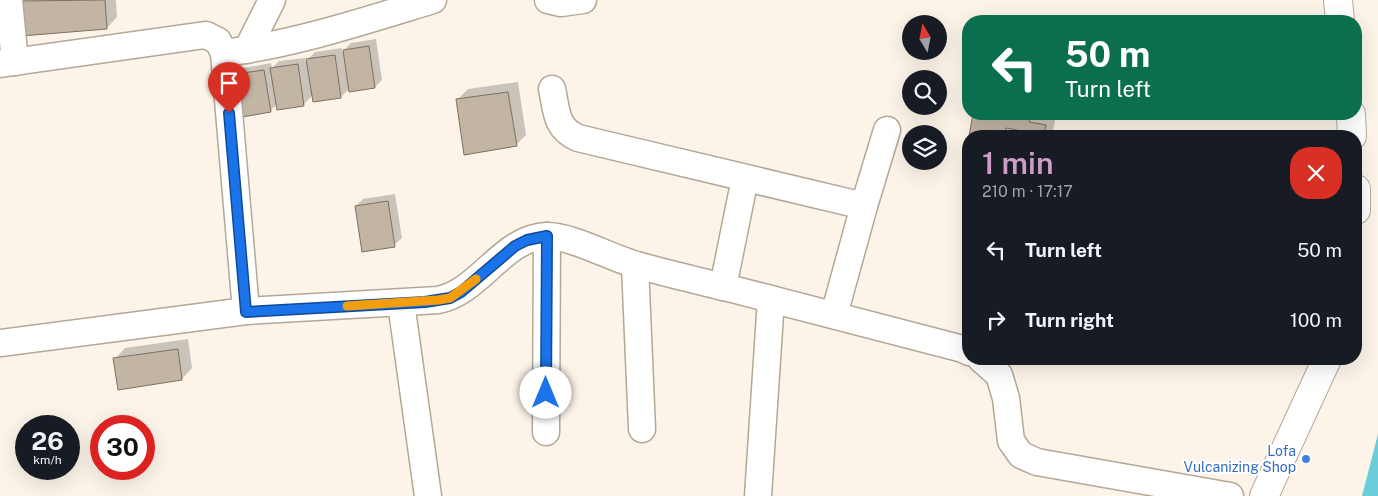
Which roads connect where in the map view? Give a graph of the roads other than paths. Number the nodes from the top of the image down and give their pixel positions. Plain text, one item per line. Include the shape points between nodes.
1 (10, 0) edge
2 (272, 0) edge
3 (433, 0) edge
4 (548, 0) edge
5 (583, 0) edge
6 (1338, 0) edge
7 (1339, 15) edge
8 (236, 52) junction
9 (7, 63) edge
10 (552, 89) dead end
11 (887, 130) dead end
12 (742, 194) dead end
13 (864, 206) junction
14 (547, 236) junction
15 (635, 265) junction
16 (723, 286) junction
17 (771, 299) junction
18 (401, 303) junction
19 (246, 312) junction
20 (834, 315) junction
21 (0, 343) edge
22 (962, 349) edge
23 (988, 365) edge
24 (1324, 365) edge
25 (642, 429) dead end
26 (546, 432) dead end
27 (428, 496) edge
28 (758, 496) edge
29 (1230, 496) edge
30 (1264, 496) edge

1 - 9 street
2 - 8 street
3 - 8 street via 331,31
4 - 5 street via 562,3
6 - 7 main road
8 - 9 street via 206,35
8 - 19 street
10 - 13 street via 559,124 568,134 578,138
11 - 13 street
12 - 16 street
13 - 20 street
14 - 15 street
14 - 18 street via 515,246 450,298
14 - 26 street
15 - 16 street
15 - 25 street
16 - 17 street
17 - 20 street
17 - 28 street
18 - 19 street
18 - 27 street
19 - 21 street
20 - 22 street
23 - 29 street via 999,375 1006,398 1011,441 1021,455 1037,462
24 - 30 main road

